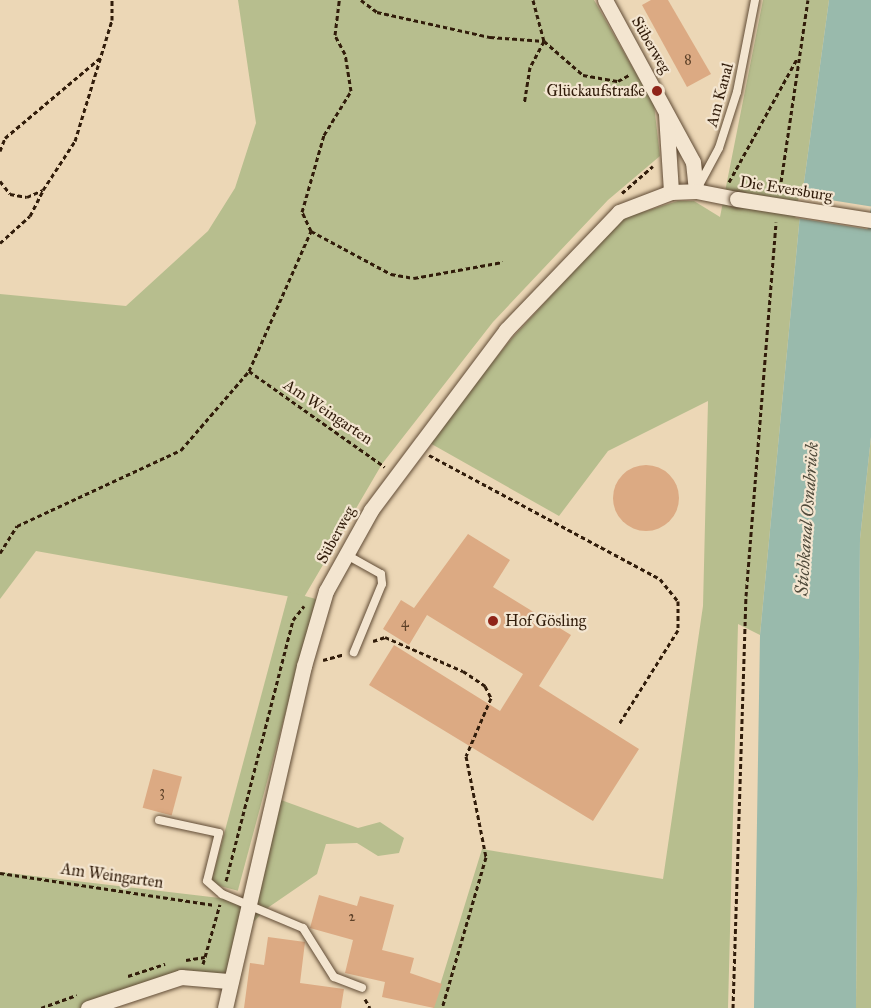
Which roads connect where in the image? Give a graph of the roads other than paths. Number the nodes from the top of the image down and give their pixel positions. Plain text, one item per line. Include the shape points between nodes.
1 (605, 0) edge
2 (755, 0) edge
3 (666, 108) junction
4 (696, 191) junction
5 (671, 192) junction
6 (871, 220) edge
7 (345, 553) junction
8 (354, 652) road end
9 (159, 820) dead end
10 (246, 901) junction
11 (228, 981) junction
12 (362, 988) dead end
13 (88, 1008) edge
14 (225, 1008) edge

1 - 3 street, Süberweg
2 - 4 lane, Am Kanal via 737,92 719,148
3 - 4 street, Süberweg via 693,162
3 - 5 street, Süberweg
4 - 5 street, Süberweg
4 - 6 street, Die Eversburg, bridge
5 - 7 street, Süberweg via 620,212 506,330 414,447 389,470
7 - 8 lane via 381,574 382,584
7 - 10 street, Süberweg via 326,591 304,666
9 - 10 lane via 219,833 207,881 222,894
10 - 11 street, Süberweg
10 - 12 lane via 303,928 334,977
11 - 13 street via 200,975 154,983
11 - 14 street, Süberweg

